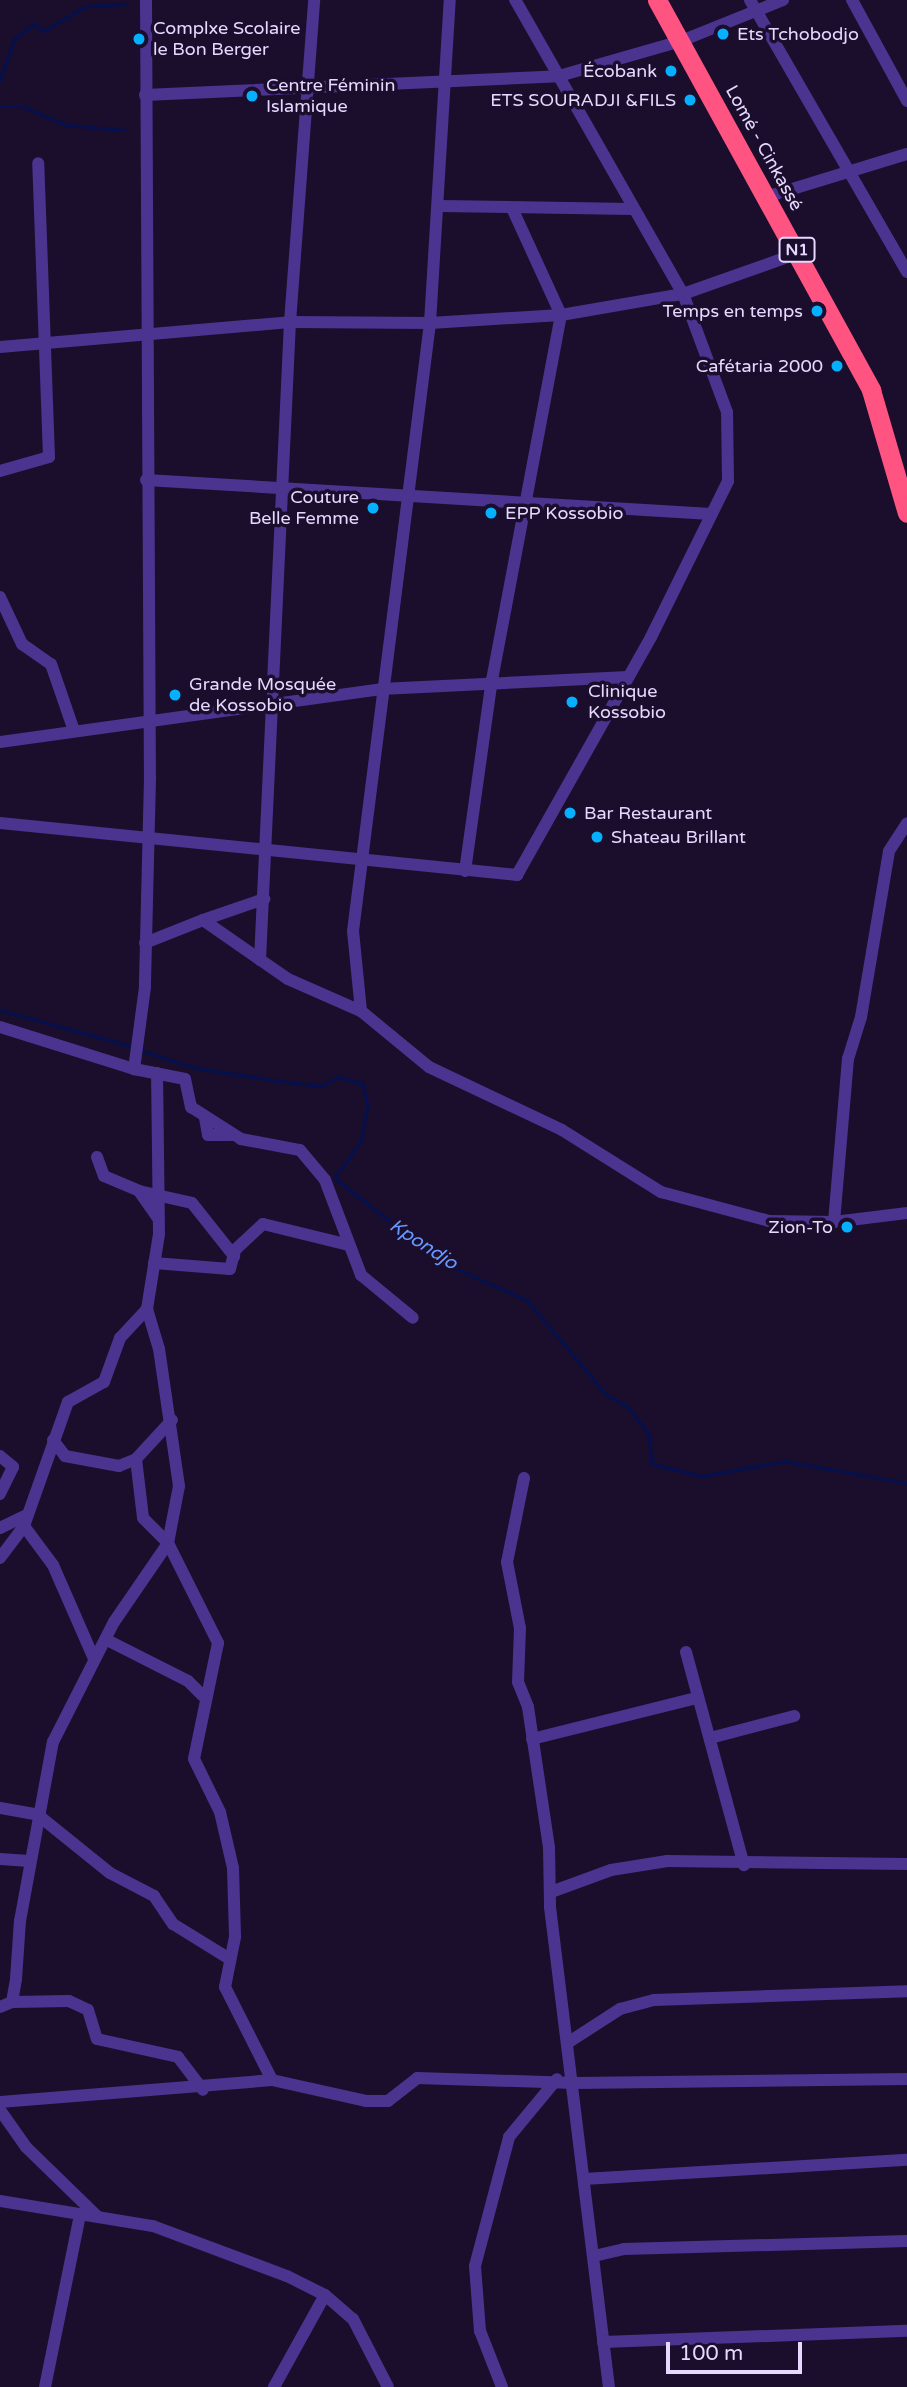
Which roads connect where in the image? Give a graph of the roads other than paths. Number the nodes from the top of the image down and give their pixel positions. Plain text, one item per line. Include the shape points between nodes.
1 (146, 0) edge
2 (314, 0) edge
3 (450, 0) edge
4 (515, 0) edge
5 (657, 0) edge
6 (783, 0) edge
7 (852, 0) edge
8 (753, 5) edge
9 (681, 41) junction
10 (559, 76) junction
11 (441, 78) junction
12 (307, 86) junction
13 (145, 95) junction
14 (907, 101) edge
15 (907, 154) edge
16 (38, 163) dead end
17 (850, 171) junction
18 (766, 197) junction
19 (439, 206) junction
20 (632, 209) junction
21 (513, 210) junction
22 (799, 253) junction
23 (907, 272) edge
24 (683, 293) junction
25 (561, 314) junction
26 (290, 322) junction
27 (430, 323) junction
28 (149, 335) junction
29 (48, 343) junction
30 (0, 347) edge
31 (0, 471) edge
32 (146, 480) junction
33 (285, 487) junction
34 (407, 492) junction
35 (525, 501) junction
36 (907, 513) edge
37 (711, 514) junction
38 (0, 597) edge
39 (628, 677) junction
40 (492, 680) junction
41 (381, 689) junction
42 (274, 701) junction
43 (150, 720) junction
44 (73, 728) junction
45 (0, 741) edge
46 (0, 823) edge
47 (907, 823) edge
48 (145, 837) junction
49 (267, 851) junction
50 (362, 863) junction
51 (465, 871) junction
52 (264, 899) junction
53 (203, 920) junction
54 (145, 943) junction
55 (260, 960) junction
56 (361, 1011) junction
57 (0, 1027) edge
58 (134, 1065) junction
59 (157, 1073) junction
60 (96, 1157) dead end
61 (139, 1191) junction
62 (157, 1193) junction
63 (907, 1213) edge
64 (158, 1218) junction
65 (834, 1222) junction
66 (349, 1245) junction
67 (234, 1256) junction
68 (154, 1262) junction
69 (147, 1309) junction
70 (413, 1318) dead end
71 (172, 1420) junction
72 (53, 1440) junction
73 (0, 1456) edge
74 (136, 1459) junction
75 (524, 1478) dead end
76 (0, 1494) edge
77 (25, 1521) junction
78 (0, 1528) edge
79 (168, 1544) junction
80 (0, 1558) edge
81 (107, 1640) junction
82 (686, 1652) dead end
83 (94, 1658) junction
84 (203, 1696) junction
85 (696, 1698) junction
86 (794, 1716) dead end
87 (714, 1737) junction
88 (532, 1739) junction
89 (0, 1808) edge
90 (38, 1815) junction
91 (0, 1859) edge
92 (29, 1861) junction
93 (907, 1864) edge
94 (744, 1865) junction
95 (551, 1892) junction
96 (228, 1958) junction
97 (907, 1991) edge
98 (6, 2004) edge
99 (569, 2042) junction
100 (907, 2078) edge
101 (558, 2079) junction
102 (272, 2080) junction
103 (575, 2084) junction
104 (202, 2090) junction
105 (0, 2102) edge
106 (0, 2109) edge
107 (907, 2160) edge
108 (584, 2179) junction
109 (0, 2201) edge
110 (80, 2215) junction
111 (99, 2217) junction
112 (907, 2241) edge
113 (594, 2256) junction
114 (325, 2295) junction
115 (907, 2331) edge
116 (603, 2342) junction
117 (45, 2387) edge
118 (274, 2387) edge
119 (388, 2387) edge
120 (502, 2387) edge
121 (608, 2387) edge

1 - 13 street
2 - 12 street
3 - 11 street
4 - 10 street
5 - 9 highway, Lomé - Cinkassé / N1
6 - 8 street
7 - 14 street
8 - 9 street
8 - 17 street
9 - 10 street
9 - 18 highway, Lomé - Cinkassé / N1
10 - 11 street
10 - 20 street
11 - 12 street
11 - 19 street
12 - 13 street
12 - 26 street
13 - 28 street
15 - 17 street
16 - 29 street
17 - 18 street
17 - 23 street
18 - 22 highway, Lomé - Cinkassé / N1
19 - 21 street
19 - 27 street
20 - 21 street
20 - 24 street
21 - 25 street
22 - 24 street
22 - 36 highway, Lomé - Cinkassé / N1 via 878,405
24 - 25 street
24 - 37 street via 727,412 729,481
25 - 27 street
25 - 35 street
26 - 27 street
26 - 28 street
26 - 33 street
27 - 34 street
28 - 29 street
28 - 32 street
29 - 30 street
29 - 31 street via 49,457
32 - 33 street
32 - 43 street
33 - 34 street
33 - 42 street
34 - 35 street
34 - 41 street
35 - 37 street
35 - 40 street
37 - 39 street
38 - 44 street via 22,644 51,664
39 - 40 street
39 - 51 street via 517,875
40 - 41 street
40 - 51 street
41 - 42 street
41 - 50 street
42 - 43 street
42 - 49 street
43 - 44 street
43 - 48 street
44 - 45 street
46 - 48 street
47 - 65 street via 889,851 861,1017 848,1059
48 - 49 street
48 - 54 street
49 - 50 street
49 - 52 street
50 - 51 street
50 - 56 street via 354,931
52 - 53 street
52 - 55 street
53 - 54 street
53 - 55 street
54 - 58 street
55 - 56 street
56 - 65 street via 429,1067 562,1130 661,1192 740,1217
57 - 58 street
58 - 59 street
59 - 62 street
59 - 66 street via 185,1080 191,1107 232,1135 300,1150 325,1180
60 - 61 street via 104,1176
61 - 62 street
61 - 64 street
62 - 64 street
62 - 67 street via 192,1203
63 - 65 street
64 - 68 street
66 - 67 street via 263,1224 251,1228
66 - 70 street via 368,1282
67 - 68 street via 230,1269
68 - 69 street
69 - 71 street
69 - 72 street via 120,1338 104,1382 68,1402
71 - 74 street
71 - 79 street via 179,1486
72 - 74 street via 65,1456 119,1466
72 - 77 street
73 - 76 street via 13,1467
74 - 79 street via 143,1518
75 - 88 street via 508,1562 520,1628 518,1682
77 - 78 street
77 - 80 street
77 - 83 street via 53,1565
79 - 81 street
79 - 84 street via 218,1643
81 - 83 street
81 - 84 street via 188,1681
82 - 85 street
83 - 90 street via 60,1721
84 - 96 street via 194,1759 220,1812 233,1868 235,1937
85 - 87 street
85 - 88 street
86 - 87 street
87 - 94 street
88 - 95 street
89 - 90 street
90 - 92 street
90 - 96 street via 110,1873 154,1896 173,1924
91 - 92 street
92 - 98 street
93 - 94 street via 842,1858
94 - 95 street via 667,1861 587,1876
95 - 99 street
96 - 102 street via 225,1987
97 - 99 street via 654,2000 620,2009
98 - 104 street via 69,2001 88,2010 97,2039 178,2057
99 - 103 street
100 - 103 street
101 - 102 street via 417,2078 388,2101 366,2101
101 - 103 street
101 - 120 street via 509,2137 475,2266 480,2331
102 - 104 street
103 - 108 street
104 - 105 street
106 - 111 street via 26,2147
107 - 108 street
108 - 113 street
109 - 110 street
110 - 111 street
110 - 117 street
111 - 114 street via 200,2241
112 - 113 street via 624,2249
113 - 116 street
114 - 118 street
114 - 119 street via 365,2334
115 - 116 street
116 - 121 street

